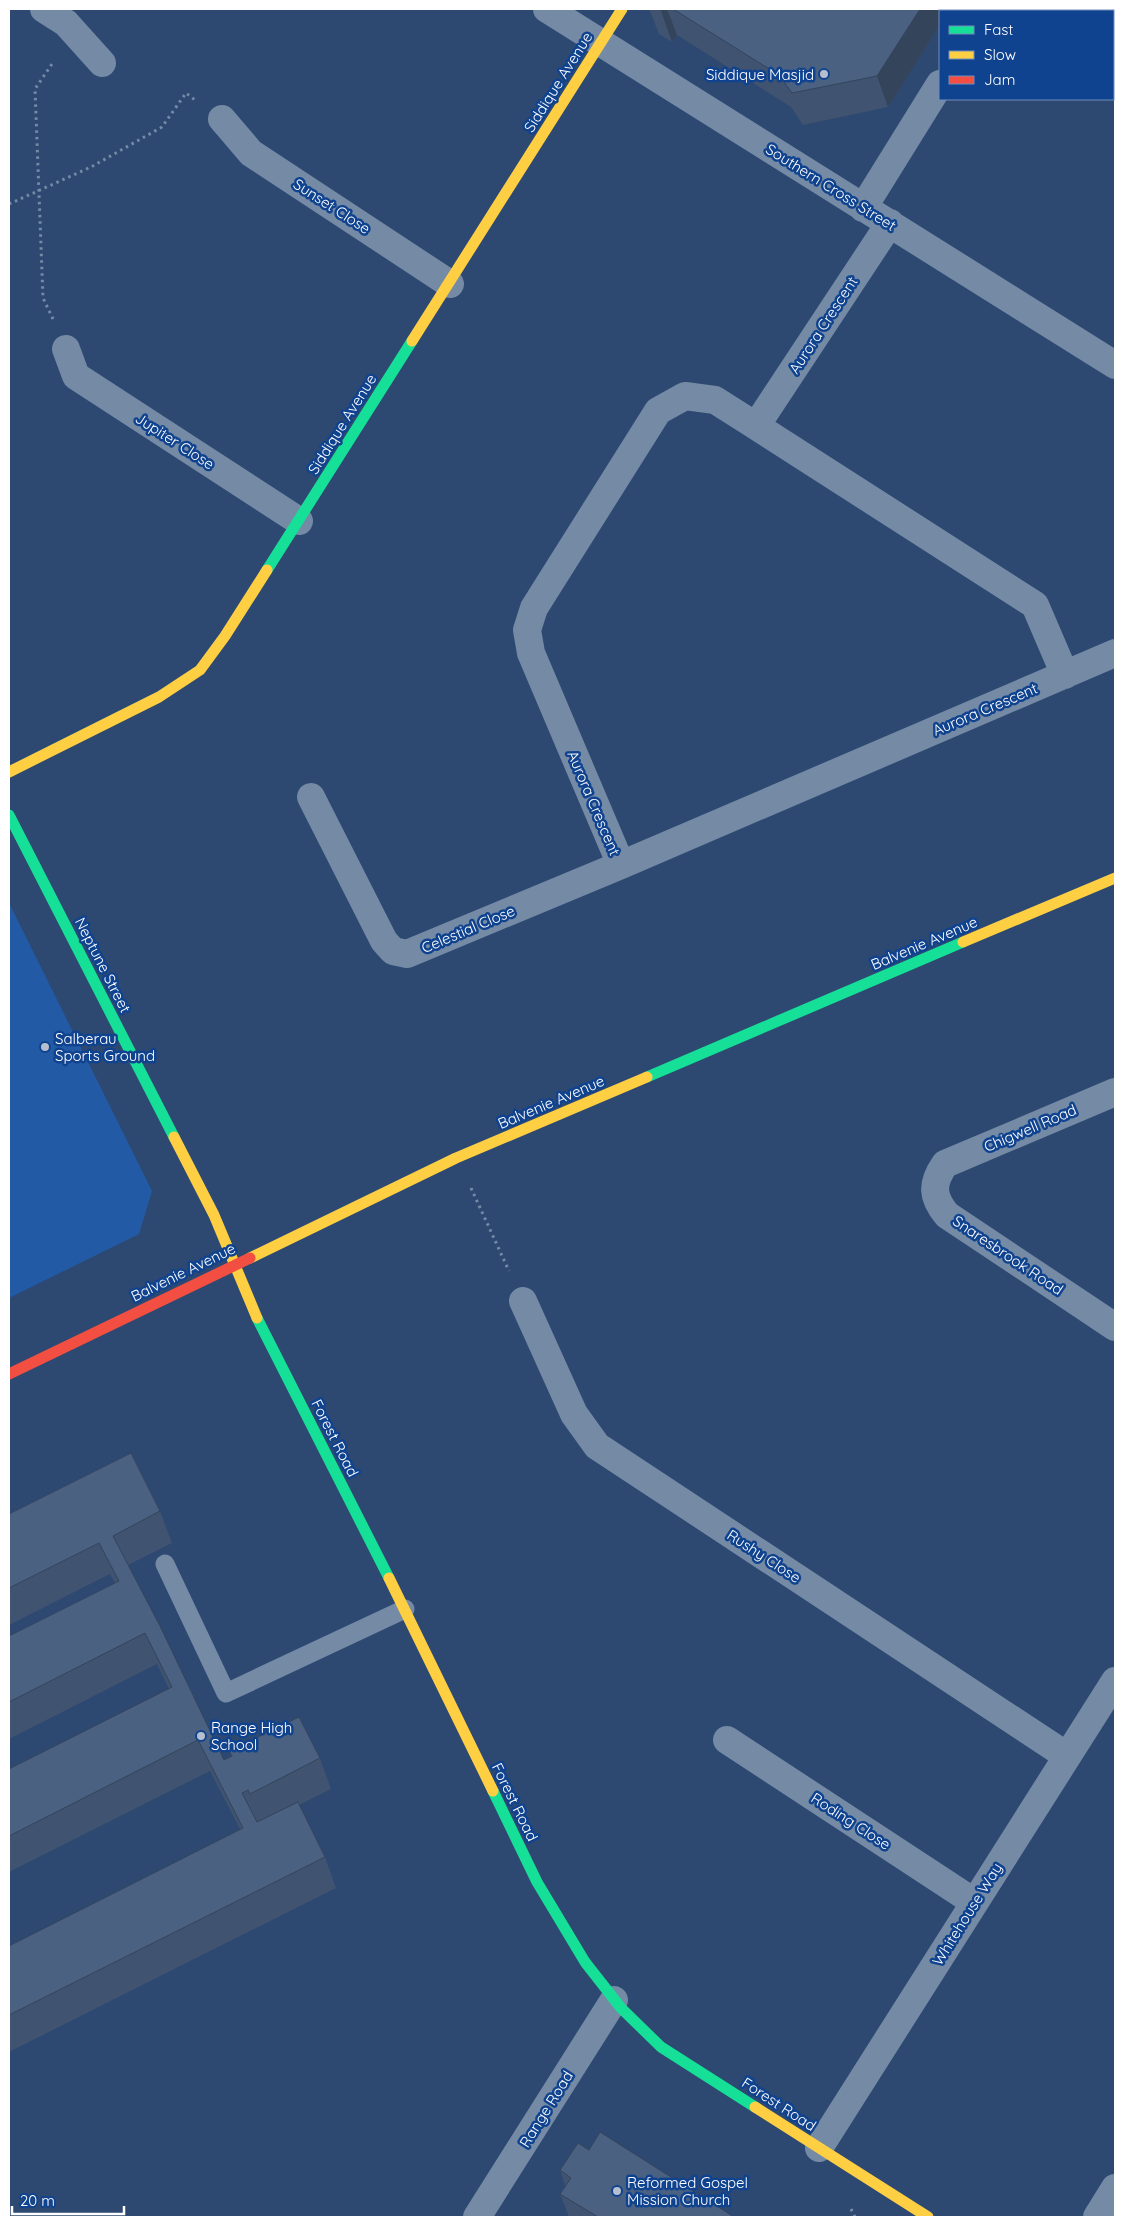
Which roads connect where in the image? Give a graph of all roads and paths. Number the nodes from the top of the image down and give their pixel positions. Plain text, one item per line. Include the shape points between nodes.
1 (44, 9) edge
2 (547, 9) edge
3 (622, 9) edge
4 (600, 42) junction
5 (102, 63) dead end
6 (44, 74) dead end
7 (939, 86) edge
8 (186, 93) dead end
9 (222, 119) dead end
10 (39, 189) junction
11 (9, 204) edge
12 (863, 208) junction
13 (890, 223) junction
14 (450, 284) junction
15 (44, 298) dead end
16 (66, 349) dead end
17 (1115, 365) edge
18 (756, 426) junction
19 (299, 521) junction
20 (1115, 653) edge
21 (1065, 674) junction
22 (9, 772) edge
23 (311, 797) dead end
24 (9, 815) edge
25 (621, 865) junction
26 (1115, 878) edge
27 (1115, 1092) edge
28 (945, 1164) joint
29 (470, 1188) dead end
30 (234, 1264) junction
31 (523, 1301) joint
32 (1115, 1327) edge
33 (9, 1374) edge
34 (165, 1564) dead end
35 (405, 1609) junction
36 (1115, 1680) edge
37 (728, 1740) dead end
38 (1067, 1756) junction
39 (974, 1902) junction
40 (614, 2000) junction
41 (819, 2148) junction
42 (1115, 2188) edge
43 (477, 2217) edge
44 (928, 2217) edge
45 (1097, 2217) edge

1 - 5 street via 66,23
2 - 4 street, Southern Cross Street
3 - 4 street, Siddique Avenue
4 - 12 street, Southern Cross Street
4 - 14 street, Siddique Avenue
6 - 10 path via 35,89
7 - 12 street
8 - 10 path via 162,127 91,167
9 - 14 street, Sunset Close via 251,153
10 - 11 path
10 - 15 path
12 - 13 street, Southern Cross Street
13 - 17 street, Southern Cross Street
13 - 18 street, Aurora Crescent
14 - 19 street, Siddique Avenue
16 - 19 street, Jupiter Close via 76,376
18 - 21 street, Aurora Crescent via 1035,605
18 - 25 street, Aurora Crescent via 715,400 685,396 658,411 534,608 527,630 531,653
19 - 22 street, Siddique Avenue via 226,636 200,670 159,697
20 - 21 street, Aurora Crescent
21 - 25 street, Aurora Crescent
23 - 25 street, Celestial Close via 384,941 393,950 407,954
24 - 30 street, Neptune Street via 214,1215
26 - 30 street, Balvenie Avenue via 456,1158
27 - 28 street, Chigwell Road
28 - 32 street, Snaresbrook Road via 936,1176 935,1187 937,1203 947,1215
29 - 31 path
30 - 33 street, Balvenie Avenue
30 - 35 street, Forest Road via 254,1312
31 - 38 street, Rushy Close via 574,1414 597,1446
34 - 35 lane via 226,1693
35 - 40 street, Forest Road via 537,1882 585,1962
36 - 38 street, Whitehouse Way
37 - 39 street, Roding Close
38 - 39 street, Whitehouse Way
39 - 41 street, Whitehouse Way
40 - 41 street, Forest Road via 661,2047
40 - 43 street, Range Road
41 - 44 street, Forest Road
42 - 45 street

